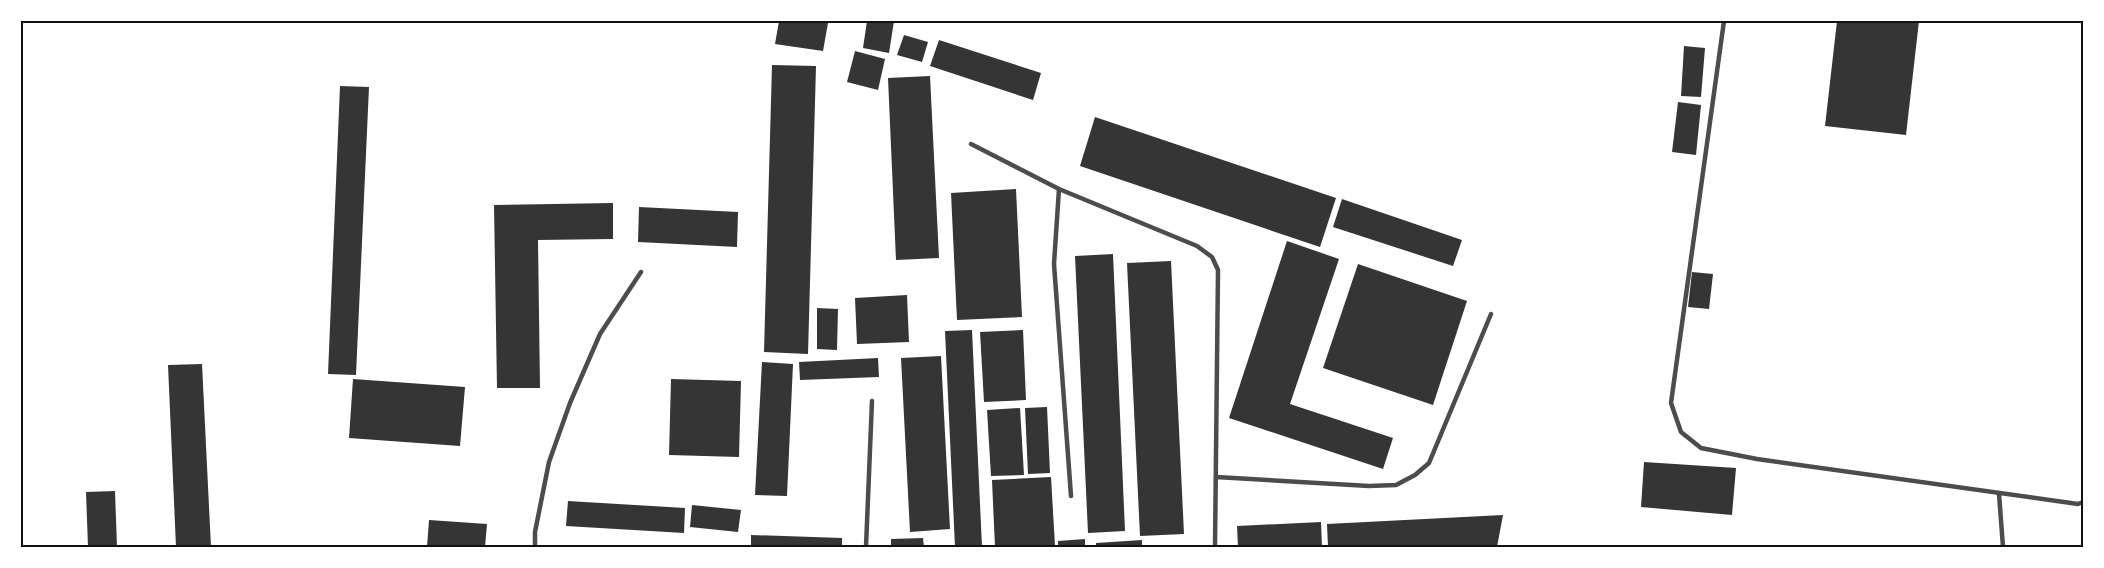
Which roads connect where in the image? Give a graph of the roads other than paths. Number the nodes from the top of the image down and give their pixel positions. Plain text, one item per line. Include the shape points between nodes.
1 (1724, 21) edge
2 (971, 144) dead end
3 (1059, 189) junction
4 (641, 272) dead end
5 (1491, 314) dead end
6 (872, 400) dead end
7 (1216, 477) junction
8 (2000, 494) junction
9 (1071, 496) dead end
10 (2083, 502) edge
11 (535, 547) edge
12 (866, 547) edge
13 (1215, 547) edge
14 (2003, 547) edge

1 - 8 lane via 1671,403 1681,432 1701,448 1757,459
2 - 3 lane
3 - 7 lane via 1197,246 1212,257 1218,270
3 - 9 lane via 1054,264
4 - 11 lane via 600,334 570,403 549,462
5 - 7 lane via 1430,463 1415,476 1396,484 1369,486
6 - 12 lane
7 - 13 lane
8 - 10 lane
8 - 14 lane

